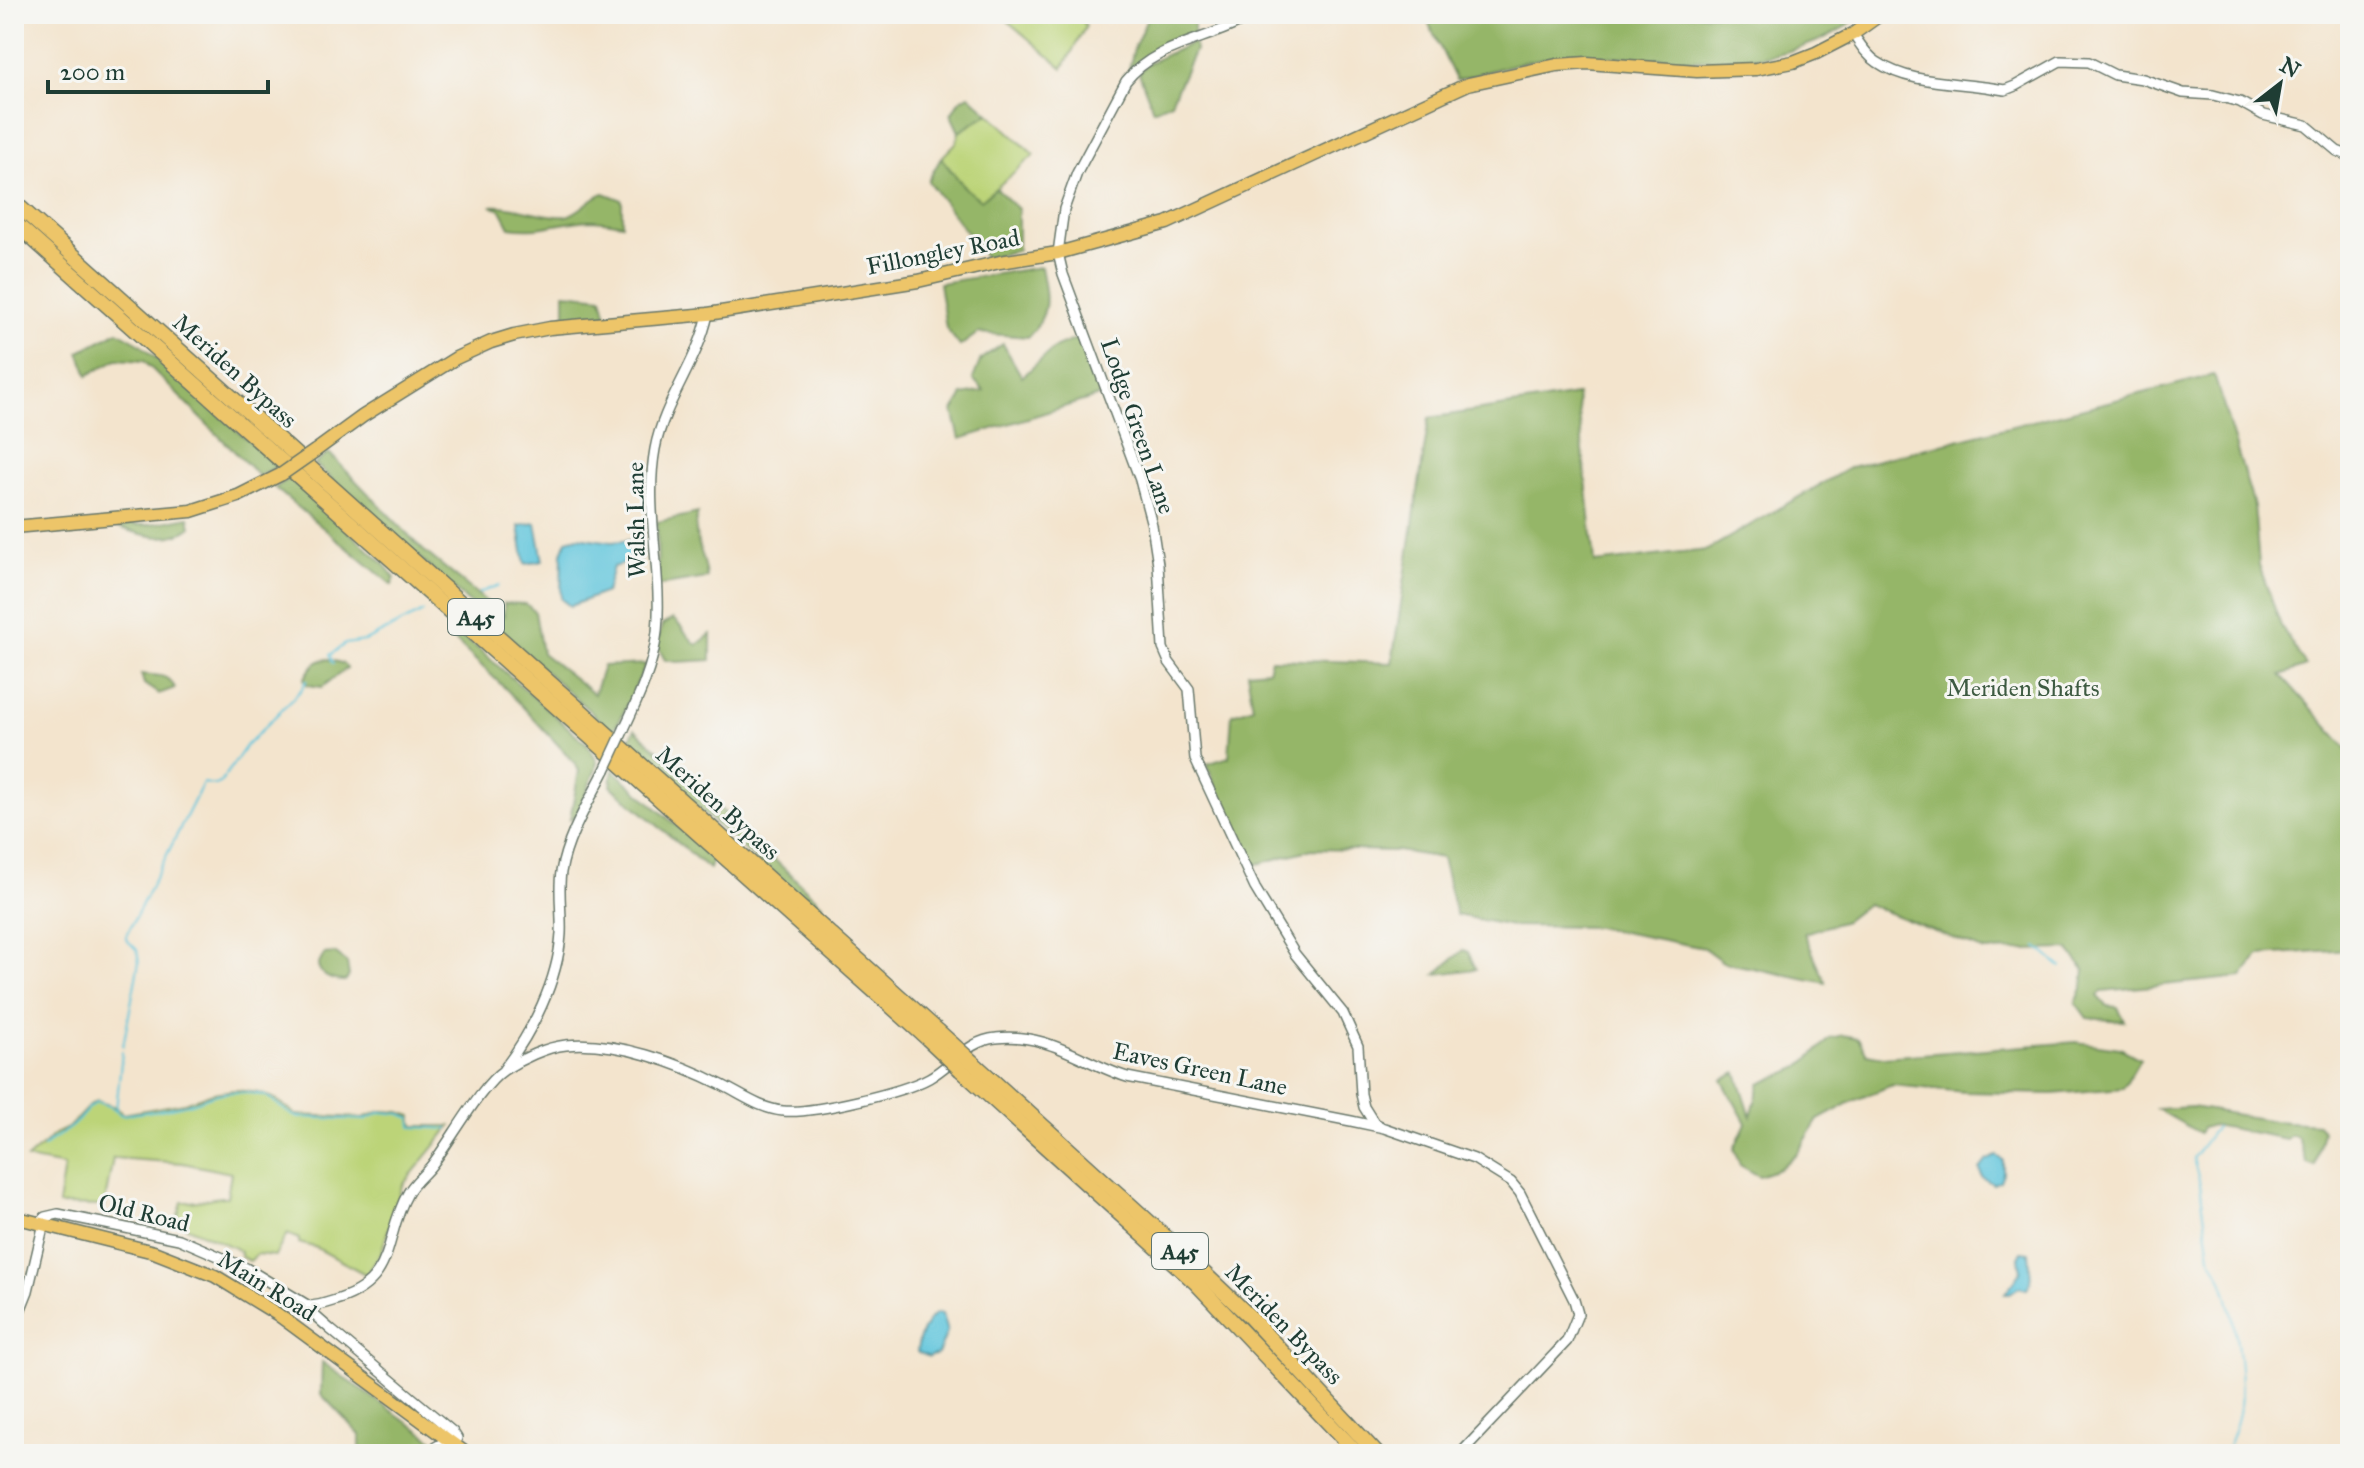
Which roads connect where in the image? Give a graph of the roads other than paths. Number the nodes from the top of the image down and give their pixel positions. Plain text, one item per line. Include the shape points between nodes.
1 (1254, 14) edge
2 (1881, 14) edge
3 (1853, 34) junction
4 (2350, 156) edge
5 (14, 202) edge
6 (14, 222) edge
7 (1058, 253) junction
8 (708, 314) junction
9 (14, 527) edge
10 (933, 1035) junction
11 (520, 1048) junction
12 (525, 1059) junction
13 (966, 1066) junction
14 (502, 1071) junction
15 (1364, 1107) junction
16 (1351, 1121) junction
17 (1384, 1128) junction
18 (14, 1217) edge
19 (42, 1223) junction
20 (309, 1306) junction
21 (14, 1326) edge
22 (451, 1442) junction
23 (423, 1454) edge
24 (467, 1454) edge
25 (1358, 1454) edge
26 (1377, 1454) edge
27 (1460, 1454) edge

1 - 7 street via 1157,54 1134,70 1077,173 1064,209
2 - 3 main road, Fillongley Road
3 - 4 street via 1877,62 1910,77 2005,90 2060,61 2089,62 2115,75 2240,102 2263,115 2306,125
3 - 7 main road, Fillongley Road via 1793,62 1756,69 1697,71 1587,63 1468,84 1167,223
5 - 10 highway, Meriden Bypass / A45
6 - 10 highway, Meriden Bypass / A45
7 - 8 main road, Fillongley Road
7 - 15 street, Lodge Green Lane via 1140,480 1158,564 1163,648 1189,689 1195,759 1255,888 1295,954 1343,1013 1358,1046
8 - 9 main road, Fillongley Road, bridge via 550,328 491,342 405,388 282,474 238,496 191,511
8 - 11 street, Walsh Lane, bridge via 656,447 652,474 657,630 649,674 569,843 561,873 561,936 555,965
10 - 13 highway, Meriden Bypass / A45, bridge
11 - 12 street
11 - 14 street
12 - 14 street, Eaves Green Lane
12 - 16 street, Eaves Green Lane via 564,1045 603,1046 674,1063 767,1109 786,1112 914,1086 976,1043 995,1037 1035,1039 1127,1077
13 - 25 highway, Meriden Bypass / A45 via 1195,1282
13 - 26 highway, Meriden Bypass / A45 via 1170,1241 1248,1315
14 - 20 street, Eaves Green Lane via 409,1191 373,1280 345,1297
15 - 16 street
15 - 17 street
16 - 17 street, Eaves Green Lane
17 - 27 street, Eaves Green Lane via 1474,1159 1511,1182 1577,1308 1567,1341
18 - 19 main road, Main Road
19 - 20 street, Old Road via 58,1214 179,1239 246,1268
19 - 21 street via 28,1291
19 - 22 main road, Main Road via 154,1252 215,1276 277,1314
20 - 22 street, Old Road via 453,1432 457,1438
22 - 23 street
22 - 24 main road, Main Road

